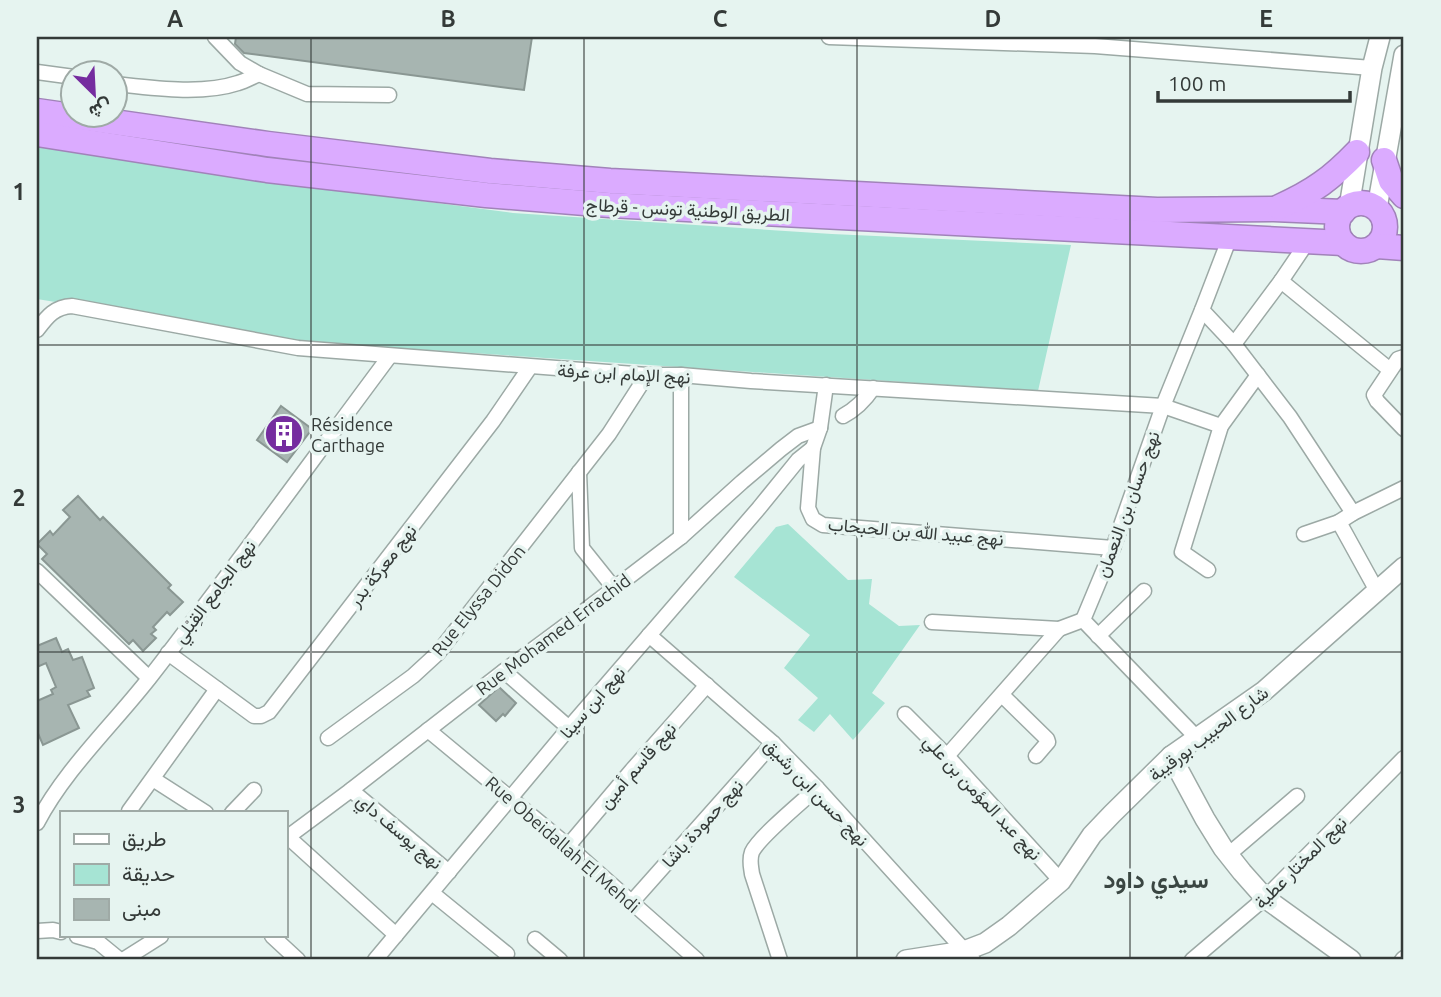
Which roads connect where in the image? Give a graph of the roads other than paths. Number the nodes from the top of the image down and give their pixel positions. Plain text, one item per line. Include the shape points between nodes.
1 (215, 37) edge
2 (829, 37) edge
3 (1380, 37) edge
4 (1403, 64) edge
5 (1372, 68) junction
6 (37, 72) edge
7 (259, 74) junction
8 (60, 76) edge
9 (130, 86) edge
10 (389, 95) dead end
11 (37, 111) edge
12 (37, 134) edge
13 (1357, 152) junction
14 (1384, 160) junction
15 (1404, 196) edge
16 (1274, 209) junction
17 (1346, 209) junction
18 (1387, 213) edge
19 (1230, 237) junction
20 (1308, 241) junction
21 (1343, 243) junction
22 (1377, 246) junction
23 (1404, 248) edge
24 (1281, 281) junction
25 (1202, 310) junction
26 (37, 330) edge
27 (1234, 344) junction
28 (389, 356) junction
29 (1404, 357) edge
30 (530, 367) junction
31 (1390, 370) junction
32 (647, 375) junction
33 (681, 375) junction
34 (1258, 375) junction
35 (826, 385) junction
36 (873, 388) junction
37 (1163, 406) junction
38 (844, 416) dead end
39 (1221, 426) junction
40 (820, 429) junction
41 (1404, 429) edge
42 (813, 448) junction
43 (579, 472) junction
44 (1404, 488) edge
45 (1353, 513) junction
46 (1339, 522) junction
47 (1304, 534) dead end
48 (681, 537) junction
49 (1113, 548) junction
50 (1404, 567) edge
51 (1208, 570) dead end
52 (37, 571) edge
53 (614, 588) junction
54 (1144, 591) dead end
55 (1377, 591) junction
56 (1083, 620) junction
57 (932, 622) dead end
58 (1059, 629) junction
59 (649, 635) junction
60 (1098, 636) junction
61 (168, 653) junction
62 (503, 671) junction
63 (149, 678) junction
64 (707, 685) junction
65 (217, 689) junction
66 (1002, 695) junction
67 (905, 714) dead end
68 (569, 728) junction
69 (428, 730) junction
70 (1196, 737) junction
71 (328, 738) dead end
72 (773, 743) junction
73 (947, 756) junction
74 (1036, 756) dead end
75 (1171, 756) junction
76 (1404, 758) edge
77 (153, 779) junction
78 (817, 788) junction
79 (254, 790) dead end
80 (351, 790) junction
81 (1297, 796) dead end
82 (511, 798) junction
83 (129, 811) dead end
84 (203, 811) edge
85 (234, 811) edge
86 (37, 823) edge
87 (287, 838) edge
88 (568, 846) junction
89 (1228, 855) junction
90 (449, 872) junction
91 (1061, 881) junction
92 (432, 892) junction
93 (1265, 898) junction
94 (631, 902) junction
95 (37, 931) edge
96 (60, 932) edge
97 (396, 935) junction
98 (80, 937) edge
99 (159, 937) edge
100 (273, 937) edge
101 (535, 939) dead end
102 (507, 954) dead end
103 (969, 955) edge
104 (122, 960) edge
105 (298, 960) edge
106 (375, 960) edge
107 (560, 960) edge
108 (697, 960) edge
109 (780, 960) edge
110 (906, 960) edge
111 (1192, 960) edge
112 (1351, 960) edge

1 - 7 street via 240,63
2 - 5 street via 1095,46
3 - 5 street
4 - 14 street
5 - 13 street
6 - 8 street
7 - 9 street via 229,86 202,89
7 - 10 street via 307,94
11 - 16 highway, الطريق الوطنية تونس - قرطاج via 268,144 610,181 1144,210
12 - 19 highway, الطريق الوطنية تونس - قرطاج via 267,170 486,195
13 - 16 highway via 1317,188
13 - 17 street
14 - 15 highway via 1391,181
14 - 18 street
16 - 17 highway, الطريق الوطنية تونس - قرطاج
17 - 18 highway via 1363,203
17 - 21 highway via 1337,227
18 - 22 highway
19 - 20 highway, الطريق الوطنية تونس - قرطاج
19 - 25 street, نهج حسان بن النعمان
20 - 21 highway, الطريق الوطنية تونس - قرطاج
20 - 24 street
21 - 22 highway via 1355,251
22 - 23 highway
24 - 27 street
24 - 31 street
25 - 27 street
25 - 37 street, نهج حسان بن النعمان
26 - 28 street, نهج الإمام ابن عرفة via 55,310 72,306 298,348
27 - 34 street
28 - 30 street, نهج الإمام ابن عرفة
28 - 61 street, نهج الجامع القِبْلي
29 - 31 street
30 - 32 street, نهج الإمام ابن عرفة
30 - 65 street, نهج معركة بدر via 269,712 254,716
31 - 41 street via 1374,395
32 - 33 street, نهج الإمام ابن عرفة
32 - 43 street, Rue Elyssa Didon
33 - 35 street, نهج الإمام ابن عرفة
33 - 48 street
34 - 39 street
34 - 45 street
35 - 36 street, نهج الإمام ابن عرفة
35 - 40 street, نهج عبيد الله بن الحبحاب
36 - 37 street, نهج الإمام ابن عرفة
36 - 38 street
37 - 39 street, نهج الإمام ابن عرفة
37 - 49 street, نهج حسان بن النعمان
39 - 51 street via 1182,552
40 - 42 street, نهج عبيد الله بن الحبحاب
40 - 48 street, Rue Mohamed Errachid via 797,436
42 - 49 street, نهج عبيد الله بن الحبحاب via 808,508 813,519 823,524
42 - 59 street, نهج ابن سينا via 797,460
43 - 53 street via 582,548
43 - 71 street, Rue Elyssa Didon via 438,653
44 - 45 street
45 - 46 street
46 - 47 street
46 - 55 street
48 - 53 street, Rue Mohamed Errachid
49 - 56 street, نهج حسان بن النعمان
50 - 55 street, شارع الحبيب بورقيبة
52 - 63 street
53 - 62 street, Rue Mohamed Errachid
54 - 60 street
55 - 70 street, شارع الحبيب بورقيبة via 1264,691
56 - 58 street
56 - 60 street
57 - 58 street
58 - 66 street
59 - 64 street, نهج حسن ابن رشيق
59 - 68 street, نهج ابن سينا
60 - 70 street
61 - 63 street, نهج الجامع القِبْلي
61 - 65 street, نهج معركة بدر
62 - 68 street
62 - 69 street, Rue Mohamed Errachid
63 - 86 street, نهج الجامع القِبْلي via 87,751
64 - 72 street, نهج حسن ابن رشيق
64 - 88 street, نهج قاسم أمين
65 - 77 street
66 - 73 street
66 - 74 street via 1047,738
67 - 73 street, نهج عبد المؤمن بن علي
68 - 82 street, نهج ابن سينا
69 - 80 street, Rue Mohamed Errachid
69 - 82 street, Rue Obeidallah El Mehdi
70 - 75 street, شارع الحبيب بورقيبة
72 - 78 street, نهج حسن ابن رشيق
72 - 94 street, نهج حمودة باشا
73 - 91 street, نهج عبد المؤمن بن علي
75 - 89 street
75 - 91 street, شارع الحبيب بورقيبة via 1092,835
76 - 93 street, نهج المختار عطية
77 - 83 street
77 - 84 street
78 - 103 street, نهج حسن ابن رشيق
78 - 109 street via 762,839 750,860
79 - 85 street
80 - 87 street, Rue Mohamed Errachid
80 - 90 street, نهج يوسف داي
81 - 89 street
82 - 88 street, Rue Obeidallah El Mehdi
82 - 90 street, نهج ابن سينا
87 - 97 street
88 - 94 street, Rue Obeidallah El Mehdi
89 - 93 street
90 - 92 street, نهج ابن سينا
91 - 103 street, شارع الحبيب بورقيبة
92 - 97 street, نهج ابن سينا
92 - 102 street
93 - 111 street, نهج المختار عطية
93 - 112 street
94 - 108 street, Rue Obeidallah El Mehdi
95 - 96 street
97 - 106 street, نهج ابن سينا
98 - 104 street via 98,942
99 - 104 street
100 - 105 street
101 - 107 street
103 - 110 street, شارع الحبيب بورقيبة

